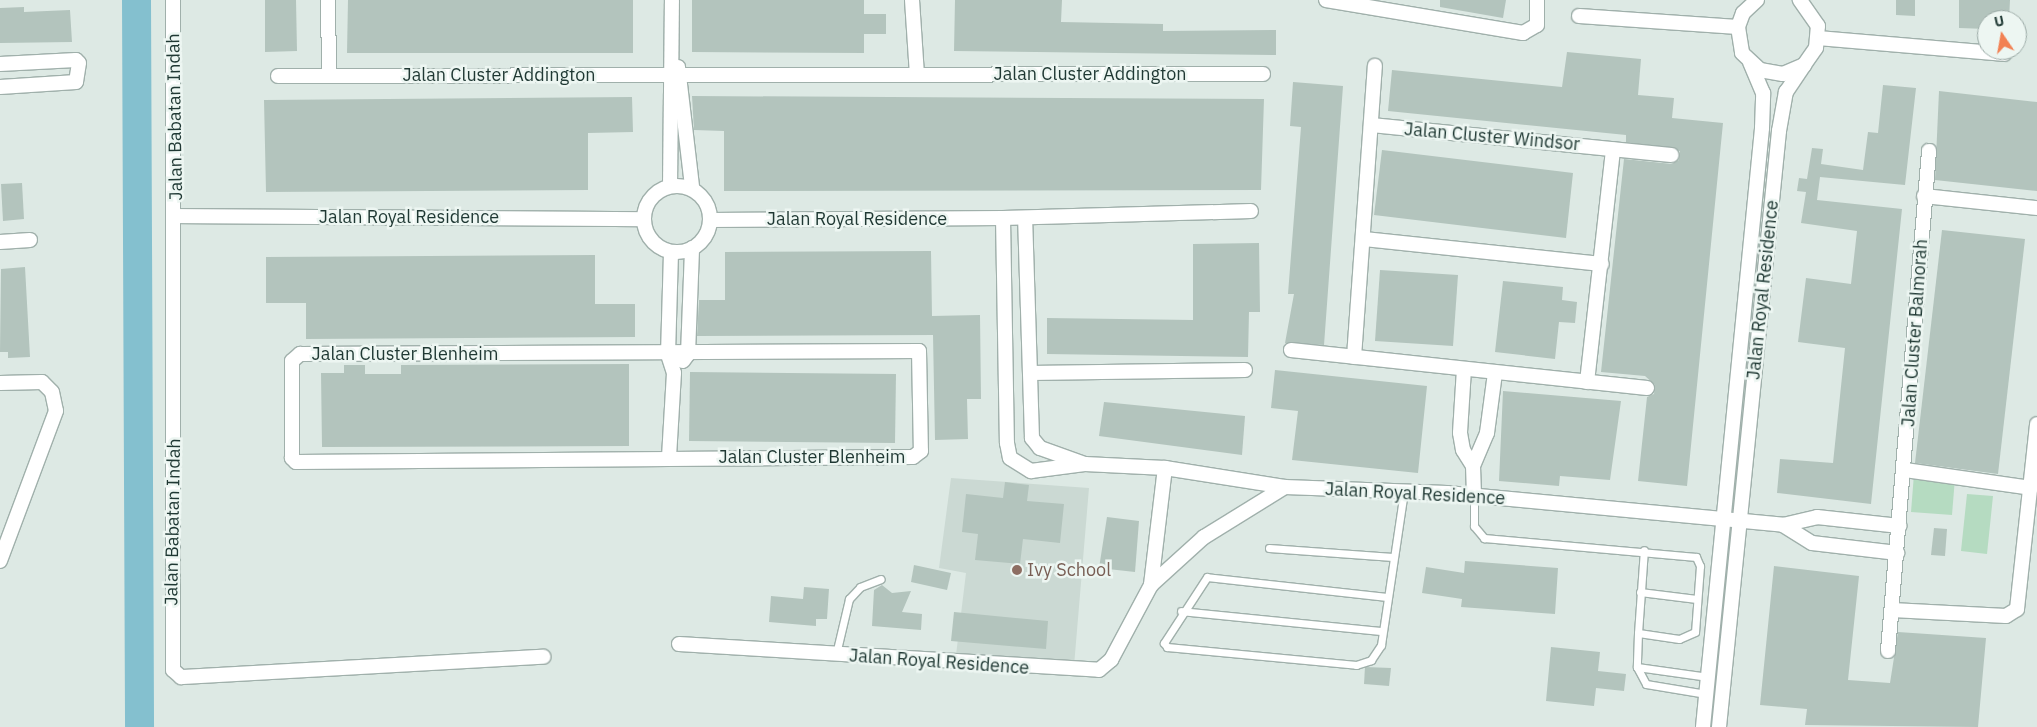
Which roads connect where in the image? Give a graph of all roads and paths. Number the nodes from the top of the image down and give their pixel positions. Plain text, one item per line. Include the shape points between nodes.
1 (173, 0) edge
2 (328, 0) edge
3 (672, 0) edge
4 (912, 0) edge
5 (1326, 0) edge
6 (1537, 0) edge
7 (1757, 0) edge
8 (1800, 0) edge
9 (1579, 16) dead end
10 (1738, 27) junction
11 (1819, 38) junction
12 (1977, 52) edge
13 (1750, 63) junction
14 (0, 64) edge
15 (1804, 65) junction
16 (1375, 66) dead end
17 (1263, 74) dead end
18 (675, 75) junction
19 (917, 75) junction
20 (278, 76) dead end
21 (329, 76) junction
22 (0, 87) edge
23 (1371, 125) junction
24 (1614, 148) junction
25 (1929, 151) dead end
26 (1672, 155) dead end
27 (670, 186) junction
28 (692, 187) junction
29 (1924, 196) junction
30 (2037, 208) edge
31 (1252, 211) dead end
32 (176, 216) junction
33 (1003, 218) junction
34 (1026, 218) junction
35 (643, 219) junction
36 (710, 220) junction
37 (1364, 239) junction
38 (30, 240) dead end
39 (0, 242) edge
40 (692, 248) junction
41 (671, 252) junction
42 (1602, 264) junction
43 (1291, 350) dead end
44 (668, 354) junction
45 (688, 354) junction
46 (1354, 357) junction
47 (1464, 369) junction
48 (1245, 370) dead end
49 (1495, 372) junction
50 (674, 373) junction
51 (1030, 373) junction
52 (1587, 382) junction
53 (0, 383) edge
54 (1647, 388) dead end
55 (2037, 424) edge
56 (669, 457) junction
57 (1089, 464) junction
58 (1473, 466) junction
59 (1165, 468) junction
60 (1905, 470) junction
61 (1285, 487) junction
62 (2031, 488) junction
63 (1404, 492) junction
64 (1474, 496) junction
65 (1724, 519) junction
66 (1738, 520) junction
67 (1782, 525) junction
68 (1900, 526) junction
69 (1269, 548) dead end
70 (1644, 550) junction
71 (1897, 552) junction
72 (1393, 557) junction
73 (0, 561) edge
74 (881, 579) dead end
75 (1151, 585) junction
76 (1640, 592) junction
77 (1387, 597) junction
78 (1697, 599) junction
79 (1892, 610) junction
80 (1181, 611) junction
81 (1382, 631) junction
82 (1638, 633) junction
83 (679, 644) dead end
84 (1888, 651) dead end
85 (836, 655) junction
86 (543, 657) dead end
87 (1637, 667) junction
88 (1708, 677) junction
89 (1706, 694) junction
90 (1703, 727) edge
91 (1720, 727) edge

1 - 32 street, Jalan Babatan Indah
2 - 21 street
3 - 18 street
4 - 19 street
5 - 6 street via 1523,34 1535,29
7 - 10 street via 1743,13
8 - 11 street via 1814,15
9 - 10 street
10 - 13 street, Jalan Royal Residence via 1738,40
11 - 12 street
11 - 15 street, Jalan Royal Residence
13 - 15 street via 1771,74
13 - 65 street, Jalan Royal Residence via 1763,93 1762,128
14 - 22 street via 76,60 79,63 76,82
15 - 66 street, Jalan Royal Residence via 1786,92 1779,131
16 - 23 street
17 - 19 street, Jalan Cluster Addington
18 - 19 street, Jalan Cluster Addington
18 - 21 street, Jalan Cluster Addington
18 - 27 street
18 - 28 street
20 - 21 street, Jalan Cluster Addington
23 - 24 street, Jalan Cluster Windsor
23 - 37 street
24 - 26 street, Jalan Cluster Windsor
24 - 42 street
25 - 29 street, Jalan Cluster Balmorah
27 - 28 street
27 - 35 street via 647,203
28 - 36 street via 707,202
29 - 30 street
29 - 60 street, Jalan Cluster Balmorah
31 - 34 street, Jalan Royal Residence
32 - 35 street, Jalan Royal Residence
32 - 86 street, Jalan Babatan Indah via 173,670 181,677
33 - 34 street, Jalan Royal Residence
33 - 36 street, Jalan Royal Residence
33 - 57 street, Jalan Royal Residence via 1010,458 1030,471
34 - 51 street, Jalan Royal Residence
35 - 41 street via 646,234 656,246
36 - 40 street via 705,238
37 - 42 street
37 - 46 street
38 - 39 street
40 - 41 street
40 - 45 street
41 - 44 street
42 - 52 street
43 - 46 street
44 - 45 street, Jalan Cluster Blenheim
44 - 50 street
44 - 56 street, Jalan Cluster Blenheim via 300,354 292,361 292,458 296,462
45 - 50 street
45 - 56 street, Jalan Cluster Blenheim via 919,351 921,451 913,457
46 - 47 street
47 - 49 street
47 - 58 street via 1460,434 1463,450
48 - 51 street
49 - 52 street
49 - 58 street via 1487,433
50 - 56 street
51 - 57 street, Jalan Royal Residence via 1030,430 1035,445
52 - 54 street
53 - 73 street via 42,382 52,392 56,411
55 - 62 street
57 - 59 street, Jalan Royal Residence
58 - 64 street
59 - 61 street, Jalan Royal Residence
59 - 75 street, Jalan Royal Residence
60 - 62 street
60 - 68 street, Jalan Cluster Balmorah
61 - 63 street, Jalan Royal Residence
61 - 75 street, Jalan Royal Residence via 1204,537
62 - 79 street via 2017,609 2006,616
63 - 64 street, Jalan Royal Residence
63 - 72 lane
64 - 65 street, Jalan Royal Residence
64 - 70 lane via 1474,526 1484,538
65 - 66 street, Jalan Royal Residence
65 - 88 street, Jalan Royal Residence
66 - 67 street
66 - 91 street, Jalan Royal Residence
67 - 68 street via 1817,517
67 - 71 street via 1812,543
68 - 71 street, Jalan Cluster Balmorah
69 - 72 lane
70 - 76 lane
70 - 78 lane via 1696,557 1700,566
71 - 79 street, Jalan Cluster Balmorah
72 - 77 lane
74 - 85 lane via 860,587 849,599
75 - 85 street, Jalan Royal Residence via 1112,660 1093,671
76 - 78 lane
76 - 82 lane
77 - 80 lane via 1207,576
77 - 81 lane
78 - 82 lane via 1691,637
79 - 84 street, Jalan Cluster Balmorah
80 - 81 lane
80 - 81 lane via 1166,636 1167,647 1356,665 1379,653
82 - 87 lane
83 - 85 street, Jalan Royal Residence
87 - 88 lane
87 - 89 lane via 1646,684
88 - 89 street, Jalan Royal Residence
89 - 90 street, Jalan Royal Residence

